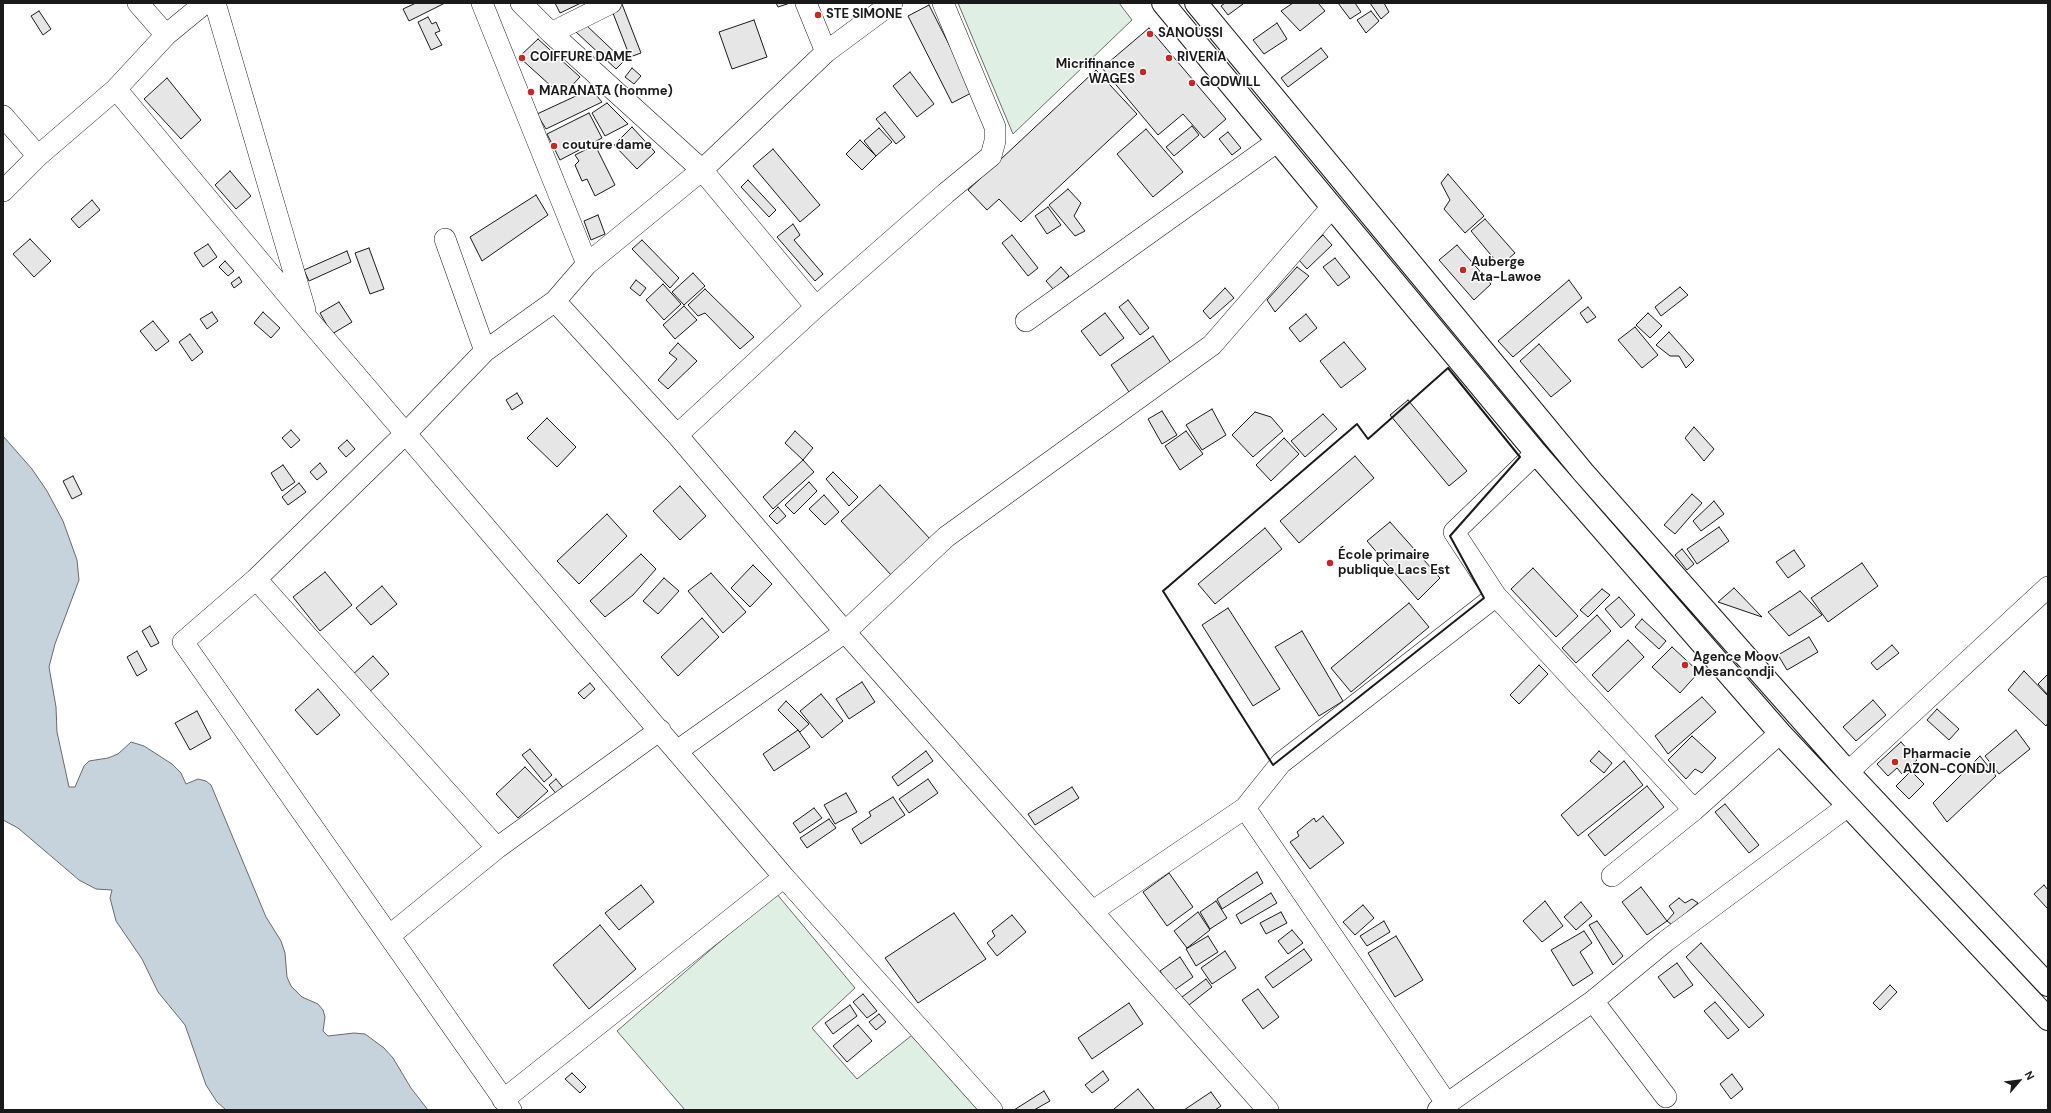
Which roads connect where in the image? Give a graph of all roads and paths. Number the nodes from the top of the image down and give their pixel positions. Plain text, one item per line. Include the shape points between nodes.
1 (138, 3) edge
2 (205, 3) edge
3 (215, 3) edge
4 (482, 3) edge
5 (521, 3) edge
6 (611, 3) edge
7 (806, 3) edge
8 (892, 3) edge
9 (944, 3) edge
10 (1164, 3) edge
11 (1196, 3) edge
12 (551, 33) junction
13 (166, 35) junction
14 (826, 52) junction
15 (116, 89) junction
16 (3, 116) edge
17 (1278, 141) junction
18 (38, 156) junction
19 (702, 170) junction
20 (3, 191) edge
21 (1332, 207) junction
22 (445, 239) dead end
23 (587, 264) junction
24 (555, 301) junction
25 (816, 307) junction
26 (307, 318) junction
27 (1026, 321) dead end
28 (485, 351) junction
29 (406, 433) junction
30 (677, 435) junction
31 (1536, 453) junction
32 (256, 579) junction
33 (2048, 587) edge
34 (1496, 596) junction
35 (845, 632) junction
36 (660, 730) junction
37 (1780, 733) junction
38 (676, 751) junction
39 (1848, 772) junction
40 (1848, 806) junction
41 (1245, 808) junction
42 (1694, 810) junction
43 (497, 848) junction
44 (1612, 876) dead end
45 (784, 878) junction
46 (1093, 911) junction
47 (389, 936) junction
48 (2048, 985) edge
49 (1593, 1001) junction
50 (2048, 1019) edge
51 (1666, 1097) dead end
52 (507, 1105) edge
53 (1442, 1107) edge
54 (992, 1110) edge
55 (1268, 1110) edge

1 - 13 street
2 - 13 street
3 - 26 street
4 - 23 street
5 - 12 street
6 - 12 street
7 - 14 street
8 - 14 street
9 - 25 street via 995,127 991,156
10 - 17 highway
11 - 39 highway via 1583,472
12 - 19 street
13 - 15 street
14 - 19 street
15 - 18 street
15 - 26 street
16 - 18 street
17 - 21 highway
17 - 27 street
18 - 20 street
19 - 23 street
19 - 25 street
21 - 31 highway
21 - 35 street via 1212,345 946,537
22 - 28 street
23 - 24 street
24 - 28 street
24 - 30 street
25 - 30 street
26 - 29 street
28 - 29 street
29 - 32 street
29 - 36 street
30 - 35 street
31 - 34 street via 1454,532
31 - 37 highway
32 - 43 street
32 - 47 street via 183,642
33 - 39 street
34 - 41 street via 1281,763
34 - 42 street
35 - 38 street
35 - 46 street
36 - 38 street
36 - 43 street
37 - 40 highway
37 - 42 street
38 - 45 street
39 - 48 highway
40 - 49 street via 1666,941
40 - 50 highway
41 - 46 street
41 - 53 street
42 - 44 street
43 - 47 street
45 - 52 street
45 - 54 street
46 - 55 street
47 - 52 street
49 - 51 street
49 - 53 street

